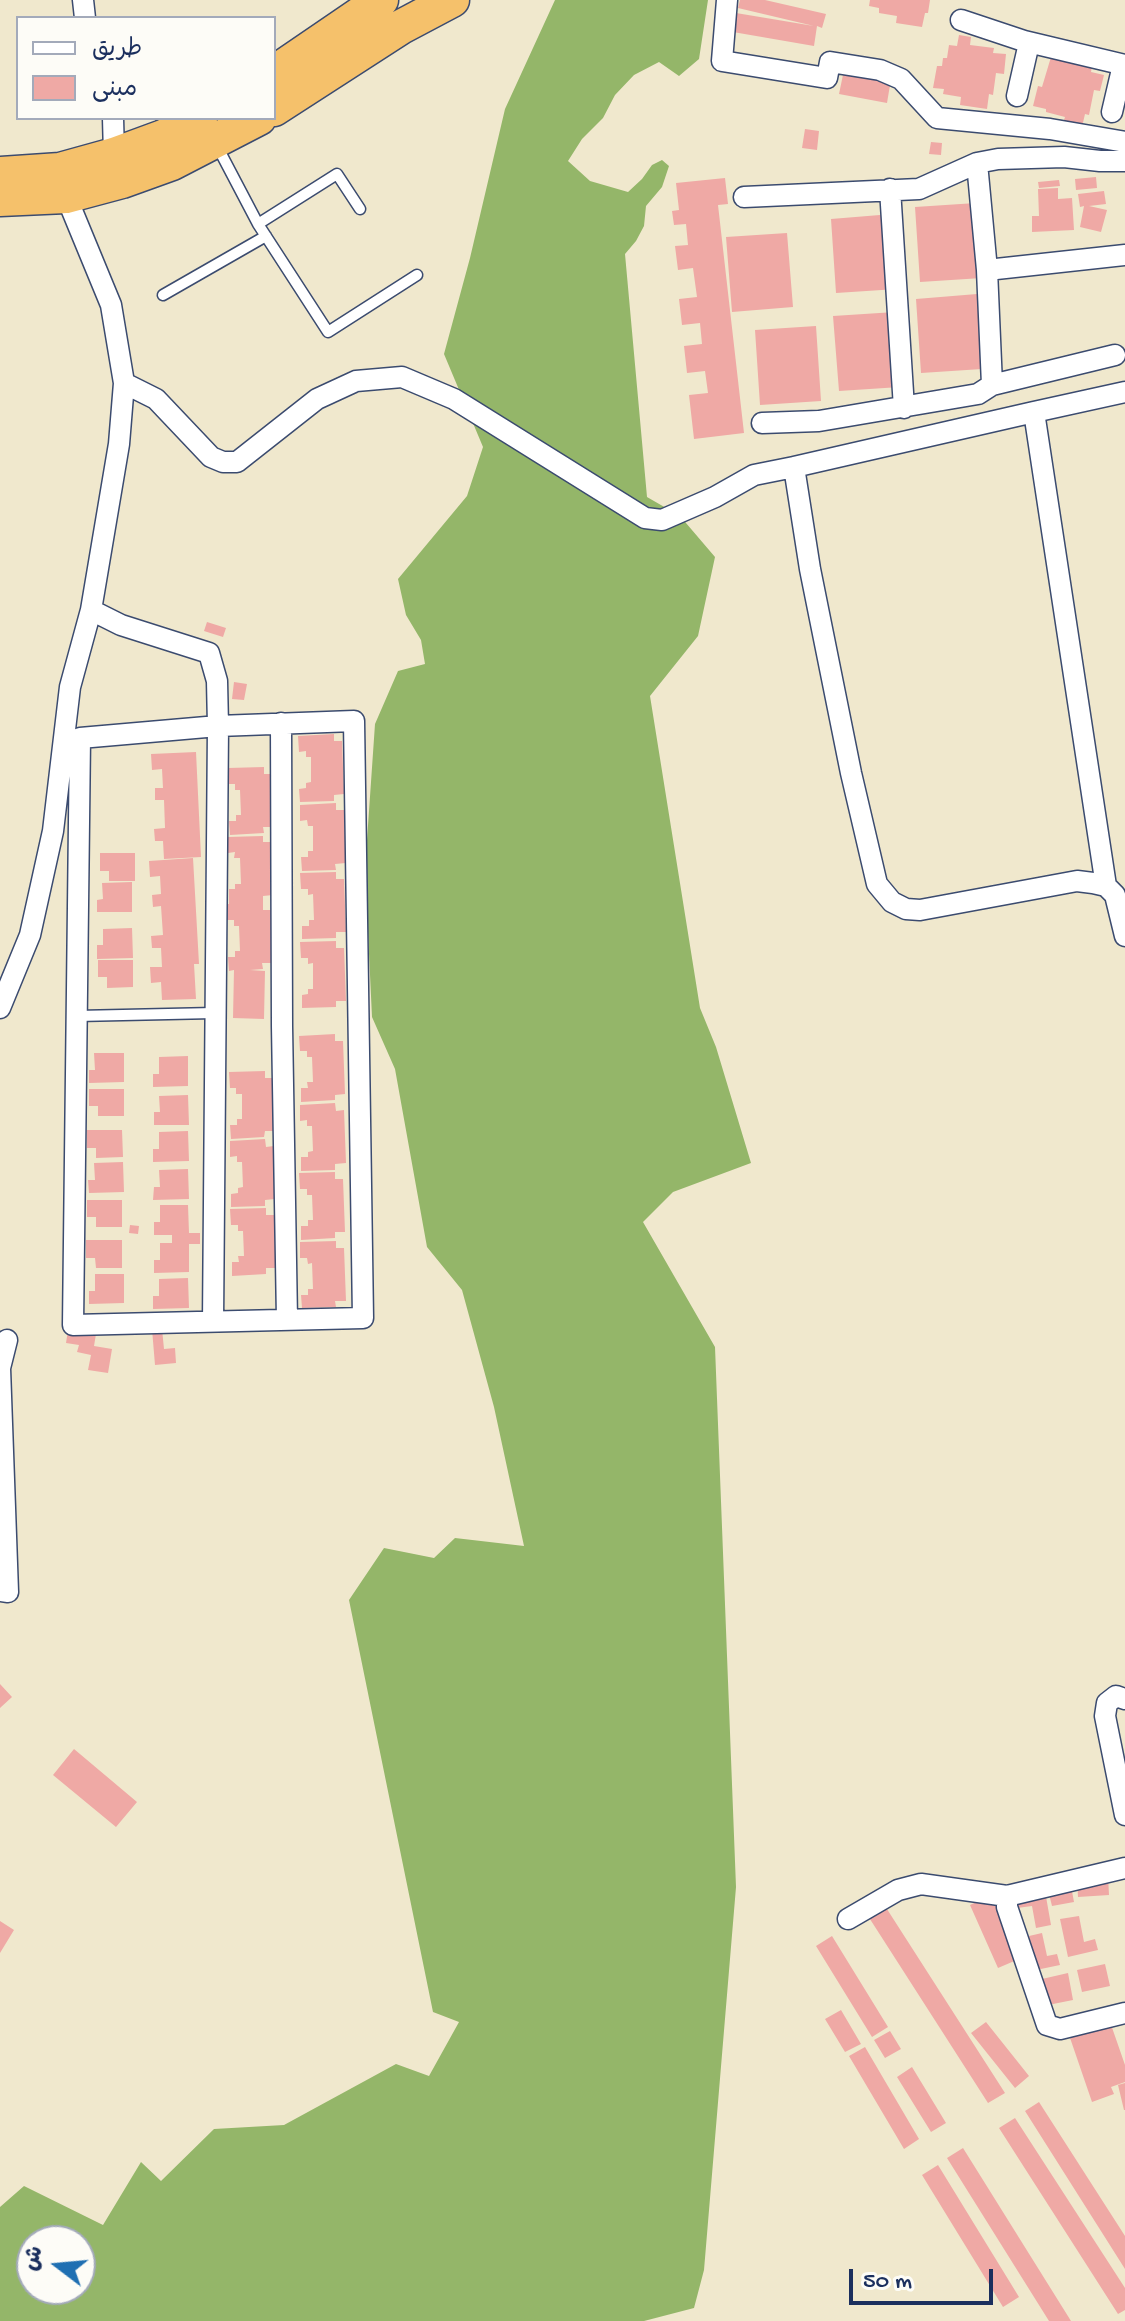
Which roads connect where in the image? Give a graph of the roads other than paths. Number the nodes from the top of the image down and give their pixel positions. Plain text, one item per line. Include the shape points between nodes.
1 (381, 0) edge
2 (452, 0) edge
3 (727, 0) edge
4 (961, 20) dead end
5 (1029, 43) junction
6 (1124, 65) edge
7 (276, 72) edge
8 (1017, 96) dead end
9 (276, 108) edge
10 (1112, 112) dead end
11 (113, 120) edge
12 (250, 120) edge
13 (208, 130) edge
14 (1125, 142) edge
15 (114, 155) junction
16 (1125, 161) edge
17 (977, 163) junction
18 (0, 174) edge
19 (890, 189) junction
20 (66, 196) junction
21 (744, 197) dead end
22 (0, 199) edge
23 (360, 209) dead end
24 (258, 224) junction
25 (266, 236) junction
26 (1125, 255) edge
27 (987, 270) junction
28 (417, 275) dead end
29 (163, 295) dead end
30 (1115, 355) dead end
31 (124, 383) junction
32 (992, 385) junction
33 (1125, 392) edge
34 (904, 408) junction
35 (1034, 412) junction
36 (762, 423) dead end
37 (794, 467) junction
38 (91, 610) junction
39 (281, 723) junction
40 (218, 726) junction
41 (1106, 886) junction
42 (1125, 936) edge
43 (0, 1008) edge
44 (214, 1013) junction
45 (77, 1016) junction
46 (287, 1320) junction
47 (213, 1321) junction
48 (7, 1340) dead end
49 (2, 1478) edge
50 (0, 1591) edge
51 (1125, 1699) edge
52 (1125, 1815) edge
53 (1124, 1875) edge
54 (1007, 1896) junction
55 (848, 1919) dead end
56 (1125, 2013) edge

1 - 7 highway
2 - 9 highway
3 - 14 street via 722,61 827,78 830,62 880,70 901,79 937,118
4 - 5 street
5 - 6 street
5 - 8 street
6 - 10 street
11 - 15 street
12 - 13 highway
13 - 15 highway via 163,137
13 - 20 highway via 172,163
13 - 24 lane
15 - 18 highway via 60,170
16 - 17 street via 1038,157
17 - 19 street via 919,189
17 - 27 street
19 - 21 street
19 - 34 street
20 - 22 highway
20 - 31 street via 111,305
23 - 24 lane via 337,174
24 - 25 lane
25 - 28 lane via 328,332
25 - 29 lane
26 - 27 street
27 - 32 street
30 - 32 street
31 - 37 street via 156,399 211,457 237,462 317,399 356,381 402,377 454,399 645,518 662,520 754,475
31 - 38 street
32 - 34 street via 978,394
33 - 35 street
34 - 36 street
35 - 37 street
35 - 41 street
37 - 41 street via 877,884 892,902 920,910 1077,881
38 - 40 street via 209,653 217,681
38 - 43 street via 70,687 53,831 30,935
39 - 40 street
39 - 46 street
39 - 46 street via 354,721 363,1318
40 - 44 street
40 - 45 street via 80,738
41 - 42 street via 1115,895
44 - 45 lane
44 - 47 street
45 - 47 street via 73,1325
46 - 47 street
48 - 49 street via 0,1368
49 - 50 street via 8,1592
51 - 52 street via 1116,1696 1107,1703 1105,1716
53 - 54 street
54 - 55 street via 921,1884 898,1890
54 - 56 street via 1047,2025 1060,2029

